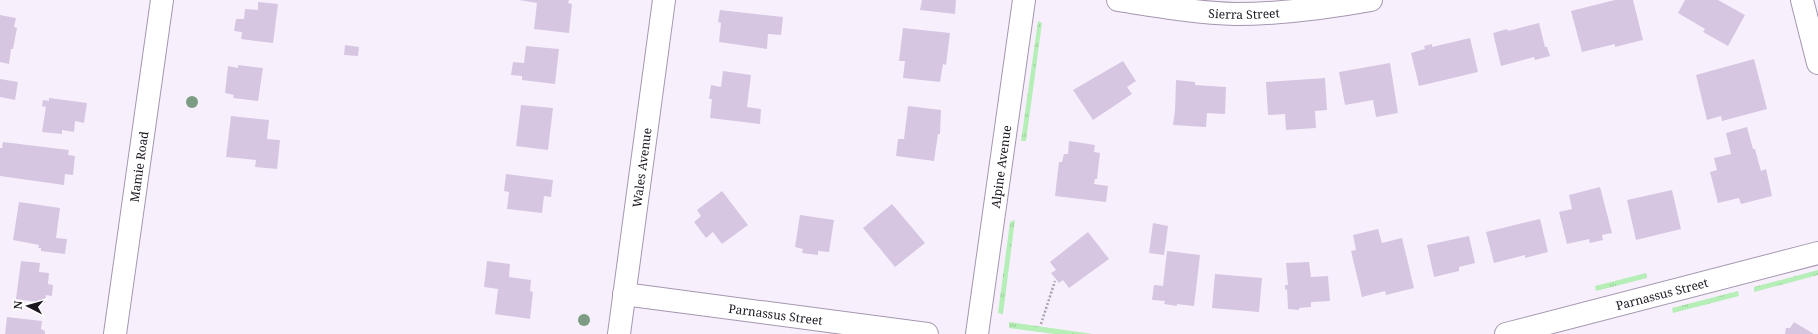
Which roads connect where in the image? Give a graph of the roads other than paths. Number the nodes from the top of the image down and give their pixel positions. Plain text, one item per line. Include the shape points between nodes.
1 (162, 0) edge
2 (664, 0) edge
3 (1024, 0) edge
4 (1118, 0) edge
5 (1371, 0) edge
6 (1802, 0) edge
7 (1818, 63) edge
8 (1818, 253) edge
9 (624, 294) junction
10 (115, 334) edge
11 (619, 334) edge
12 (927, 334) edge
13 (977, 334) edge
14 (1506, 334) edge

1 - 10 street, Mamie Road
2 - 9 street, Wales Avenue
3 - 13 street, Alpine Avenue
4 - 5 street, Sierra Street via 1236,14 1320,8
6 - 7 street
8 - 14 street, Parnassus Street
9 - 11 street, Wales Avenue
9 - 12 street, Parnassus Street

